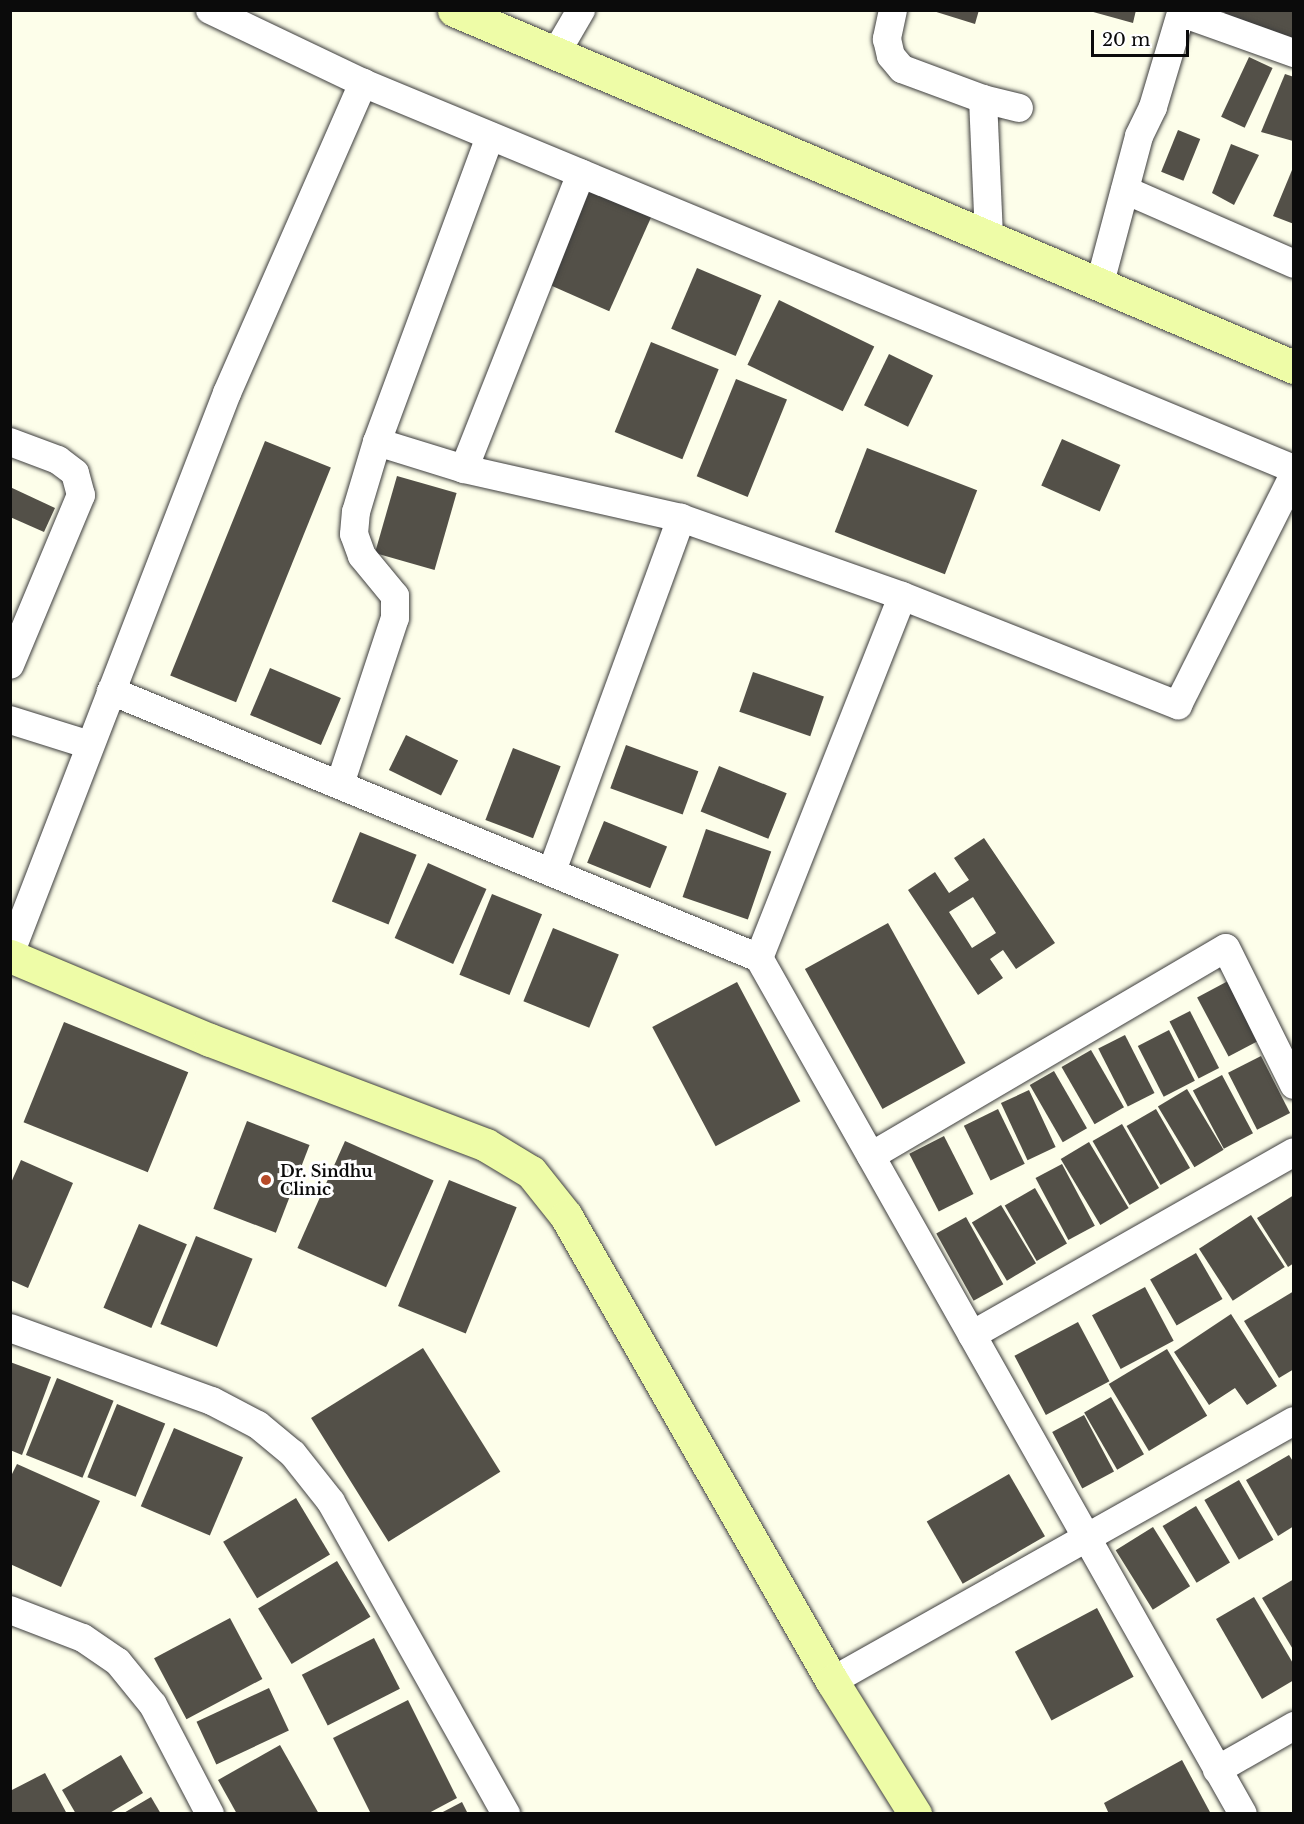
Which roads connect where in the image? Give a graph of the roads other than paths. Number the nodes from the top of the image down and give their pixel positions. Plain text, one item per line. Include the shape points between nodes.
1 (210, 10) edge
2 (454, 10) edge
3 (581, 10) edge
4 (893, 10) edge
5 (1182, 12) edge
6 (555, 53) junction
7 (1293, 53) edge
8 (363, 83) junction
9 (983, 99) junction
10 (1019, 108) dead end
11 (490, 136) junction
12 (581, 173) junction
13 (1125, 190) junction
14 (989, 236) junction
15 (1293, 264) edge
16 (1100, 283) junction
17 (1293, 367) edge
18 (10, 442) edge
19 (377, 442) junction
20 (464, 469) junction
21 (1293, 469) edge
22 (1293, 474) edge
23 (681, 518) junction
24 (902, 596) junction
25 (10, 665) edge
26 (111, 691) junction
27 (10, 720) edge
28 (90, 745) junction
29 (340, 784) junction
30 (552, 871) junction
31 (10, 955) edge
32 (759, 958) junction
33 (1293, 1085) edge
34 (1293, 1152) edge
35 (871, 1156) junction
36 (10, 1328) edge
37 (972, 1335) junction
38 (1293, 1421) edge
39 (1088, 1537) junction
40 (10, 1610) edge
41 (832, 1681) junction
42 (1293, 1726) edge
43 (1217, 1770) junction
44 (210, 1814) edge
45 (506, 1814) edge
46 (915, 1814) edge
47 (1243, 1814) edge

1 - 8 street
2 - 6 street
3 - 6 street
4 - 9 street via 887,39 891,56 902,69
5 - 7 street
5 - 13 street
6 - 14 street
8 - 11 street
8 - 26 street via 227,393
9 - 10 street
9 - 14 street
11 - 12 street
11 - 19 street
12 - 20 street
12 - 21 street
13 - 15 street
13 - 16 street
14 - 16 street
16 - 17 street
18 - 25 street via 58,460 75,473 81,495
19 - 20 street
19 - 29 street via 356,512 354,534 362,556 395,596 395,618
20 - 23 street
22 - 24 street via 1178,705
23 - 24 street
23 - 30 street
24 - 32 street
26 - 28 street
26 - 29 street
27 - 28 street
28 - 31 street
29 - 30 street
30 - 32 street
31 - 41 street via 210,1040 486,1145 531,1172 567,1216
32 - 35 street
33 - 35 street via 1226,948
34 - 37 street
35 - 37 street
36 - 45 street via 212,1401 258,1425 293,1454 331,1502
37 - 39 street
38 - 39 street
39 - 41 street
39 - 43 street
40 - 44 street via 83,1638 118,1662 153,1705
41 - 46 street
42 - 43 street
43 - 47 street

